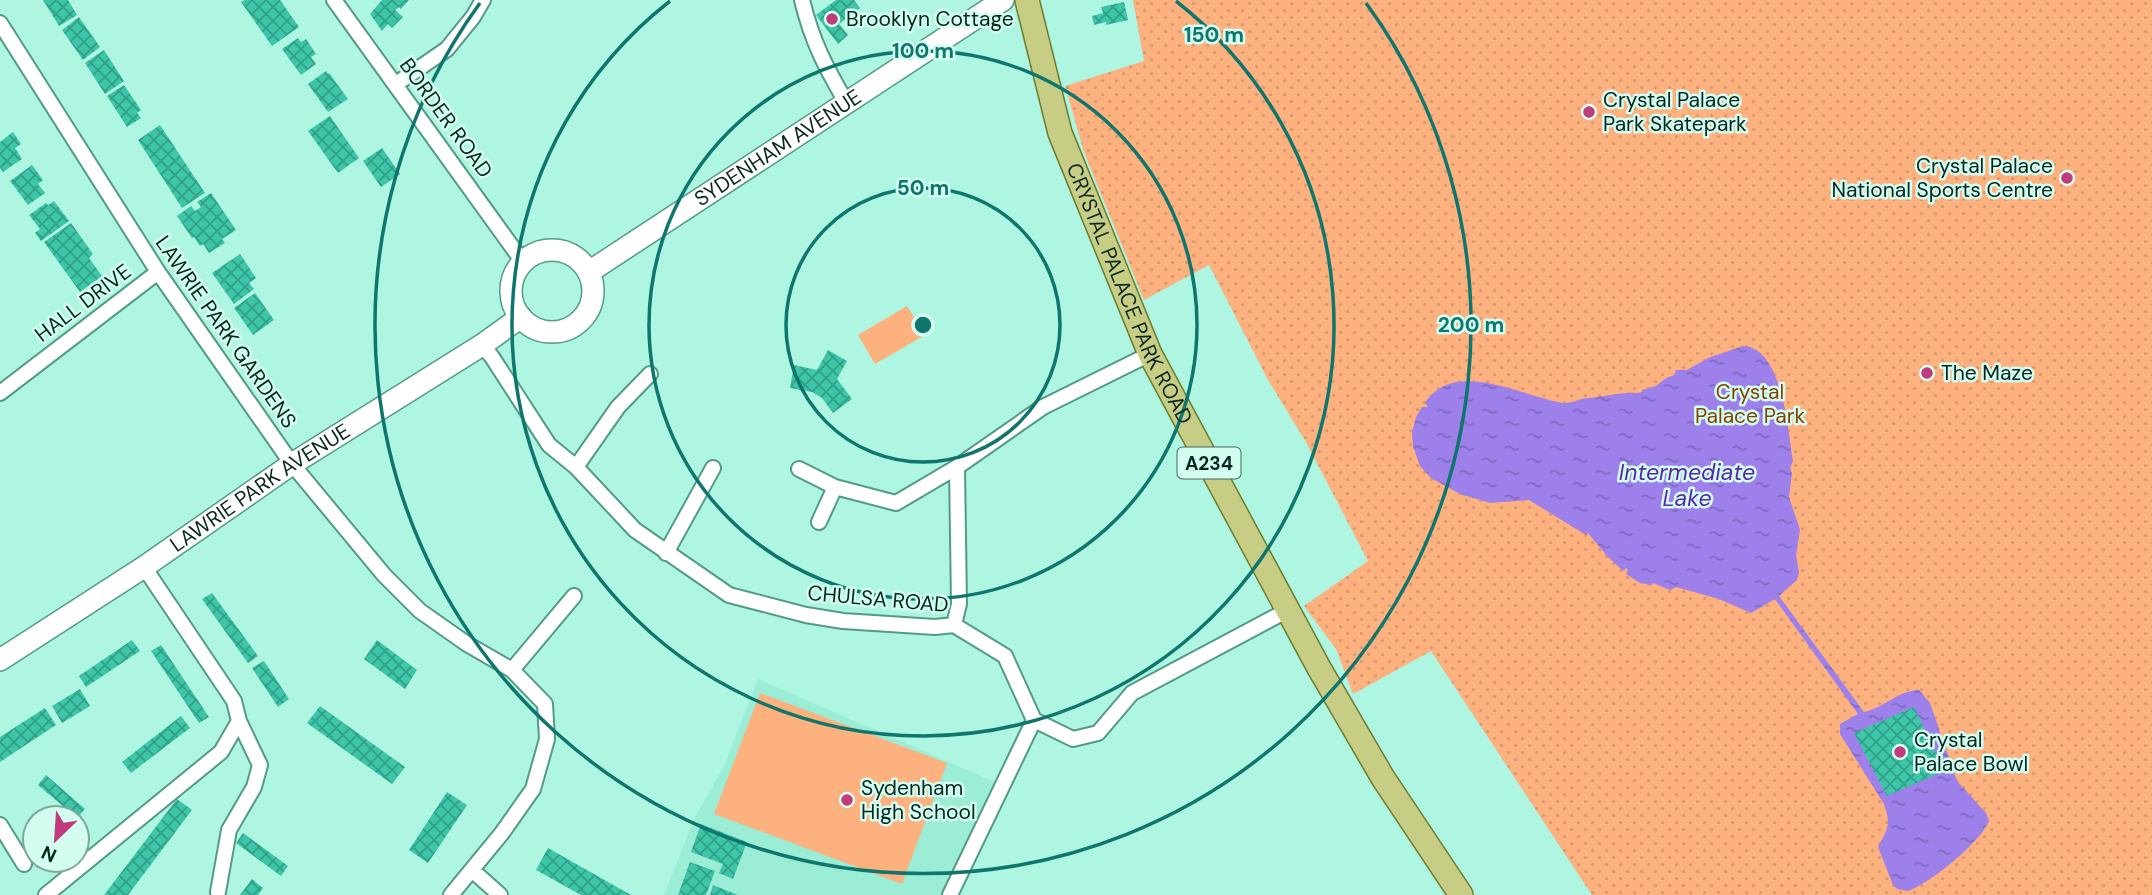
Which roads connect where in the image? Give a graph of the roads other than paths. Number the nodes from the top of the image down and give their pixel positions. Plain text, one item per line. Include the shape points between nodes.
1 (334, 0) edge
2 (483, 0) edge
3 (803, 0) edge
4 (1003, 0) edge
5 (1027, 0) edge
6 (0, 23) edge
7 (396, 84) junction
8 (846, 102) junction
9 (523, 262) junction
10 (158, 272) junction
11 (589, 272) junction
12 (521, 317) junction
13 (482, 345) junction
14 (1150, 354) junction
15 (650, 374) dead end
16 (0, 393) edge
17 (292, 464) junction
18 (576, 467) junction
19 (957, 467) junction
20 (713, 468) dead end
21 (799, 470) dead end
22 (835, 487) junction
23 (819, 522) dead end
24 (666, 553) junction
25 (144, 567) junction
26 (574, 596) dead end
27 (1288, 610) junction
28 (954, 625) junction
29 (0, 660) edge
30 (512, 670) junction
31 (1034, 720) junction
32 (239, 721) junction
33 (0, 825) edge
34 (21, 859) edge
35 (472, 870) junction
36 (218, 892) dead end
37 (1459, 894) edge
38 (46, 895) edge
39 (452, 895) edge
40 (500, 895) edge
41 (950, 895) edge

1 - 7 street, BORDER ROAD
2 - 7 street via 447,48
3 - 8 street via 822,62
4 - 8 street, SYDENHAM AVENUE
5 - 14 main road, CRYSTAL PALACE PARK ROAD / A234 via 1060,133
6 - 10 street, LAWRIE PARK GARDENS
7 - 9 street, BORDER ROAD
8 - 11 street, SYDENHAM AVENUE
9 - 11 street via 542,251 564,251
9 - 12 street via 512,285
10 - 16 street, HALL DRIVE
10 - 17 street, LAWRIE PARK GARDENS
11 - 12 street via 591,304 570,328 538,329
12 - 13 street, LAWRIE PARK AVENUE
13 - 17 street, LAWRIE PARK AVENUE
13 - 18 street, CHULSA ROAD via 549,444
14 - 19 street via 1043,407
14 - 27 main road, CRYSTAL PALACE PARK ROAD / A234
15 - 18 street via 618,407
17 - 25 street, LAWRIE PARK AVENUE
17 - 30 street, LAWRIE PARK GARDENS via 384,575 420,611
18 - 24 street, CHULSA ROAD via 635,530
19 - 22 street via 895,503
19 - 28 street via 960,604
20 - 24 street
21 - 22 street
22 - 23 street
24 - 28 street, CHULSA ROAD via 729,595 806,615
25 - 29 street, LAWRIE PARK AVENUE
25 - 32 street via 234,701
26 - 30 street
27 - 31 street via 1132,693 1098,733 1073,739
27 - 37 main road, CRYSTAL PALACE PARK ROAD / A234 via 1383,778
28 - 31 street, CHULSA ROAD via 1004,656
30 - 35 street, LAWRIE PARK GARDENS via 545,704 547,739 533,789
31 - 41 street
32 - 36 street via 260,765 254,787 229,830
32 - 38 street via 221,752
33 - 34 street
35 - 39 street, LAWRIE PARK GARDENS
35 - 40 street

